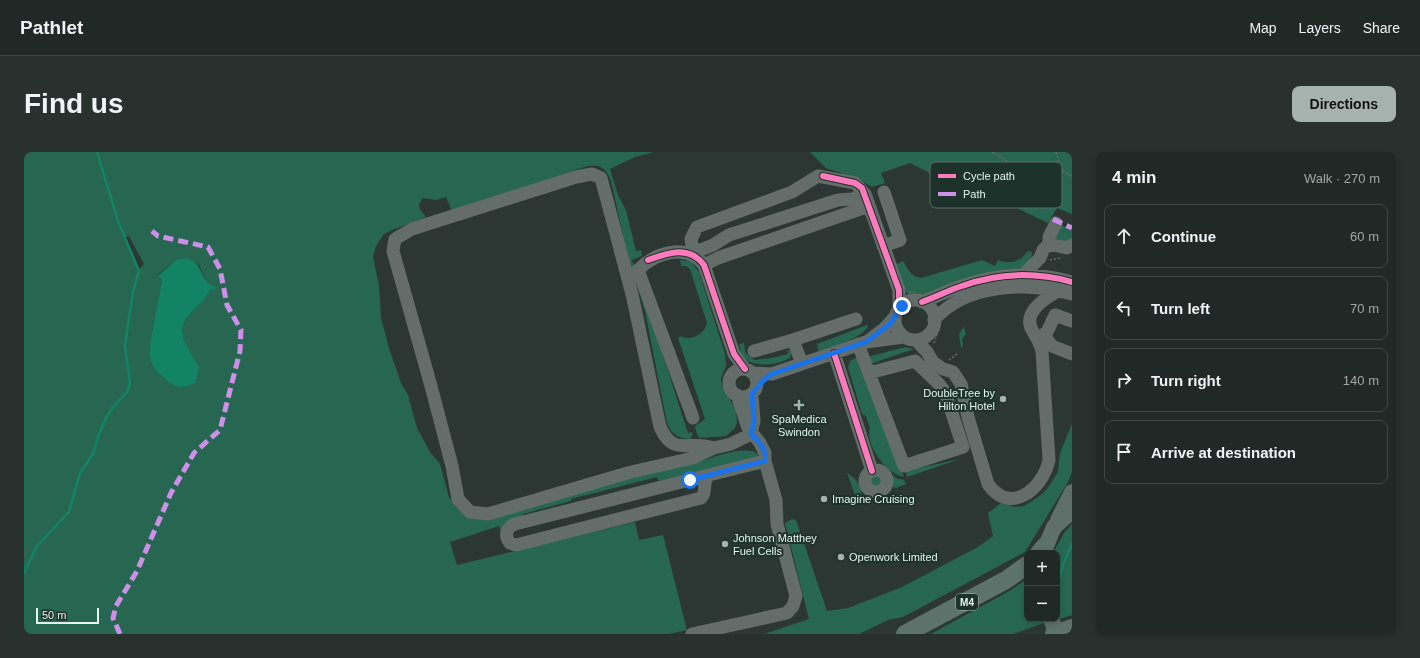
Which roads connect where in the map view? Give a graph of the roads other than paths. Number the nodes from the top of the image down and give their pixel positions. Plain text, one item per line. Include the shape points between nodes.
1 (884, 192) dead end
2 (867, 200) junction
3 (1056, 223) dead end
4 (1072, 245) edge
5 (883, 246) junction
6 (697, 258) junction
7 (1048, 260) junction
8 (1023, 281) junction
9 (1072, 282) edge
10 (899, 290) junction
11 (1058, 291) junction
12 (1072, 294) edge
13 (917, 302) junction
14 (1033, 312) junction
15 (897, 313) junction
16 (856, 319) dead end
17 (1072, 321) edge
18 (936, 325) junction
19 (1041, 337) junction
20 (793, 340) junction
21 (921, 342) junction
22 (862, 343) junction
23 (754, 351) dead end
24 (834, 353) junction
25 (734, 354) junction
26 (1072, 354) edge
27 (802, 364) junction
28 (749, 371) junction
29 (732, 374) junction
30 (772, 374) junction
31 (869, 374) junction
32 (755, 390) junction
33 (737, 395) junction
34 (693, 418) dead end
35 (751, 434) junction
36 (714, 448) junction
37 (765, 461) junction
38 (872, 471) dead end
39 (709, 475) junction
40 (690, 480) junction
41 (1072, 492) edge
42 (696, 500) junction
43 (1072, 511) edge
44 (1057, 523) junction
45 (1042, 550) edge
46 (1024, 568) edge
47 (1053, 622) edge
48 (1072, 628) edge
49 (692, 634) edge
50 (905, 634) edge
51 (1056, 634) edge

1 - 5 street via 900,240
2 - 5 street
2 - 6 street via 718,258
2 - 6 street via 838,200 729,236
2 - 6 street via 856,182 823,176 810,180 792,192 698,227 690,239
3 - 7 street via 1049,237
4 - 7 street
5 - 10 street
6 - 25 street
6 - 34 street via 685,252 676,252 648,260 638,270
7 - 8 street
7 - 8 street via 1031,270
7 - 9 street
8 - 11 street
8 - 13 street via 978,281
8 - 14 street
8 - 18 street via 948,306
10 - 13 street
10 - 15 street
11 - 12 street
11 - 14 street via 1041,302
13 - 15 street
13 - 18 street via 930,308
14 - 19 street via 1030,325
15 - 21 street via 897,328
15 - 22 street via 884,328
16 - 20 street
17 - 19 street via 1055,316
18 - 21 street
19 - 21 street via 1045,385 1039,399 1041,417 1048,424 1049,460 1040,483 1027,494 1018,497 1004,497 988,484 961,384 953,372 938,366 931,359
19 - 26 street via 1052,346
20 - 23 street
20 - 27 street
21 - 22 street
22 - 24 street
22 - 31 street
24 - 27 street
24 - 38 street
25 - 28 street
25 - 29 street
27 - 30 street
28 - 29 street via 736,371
28 - 30 street
28 - 32 street via 756,377
29 - 33 street via 730,387
30 - 32 street
31 - 31 street via 904,466 963,447 945,392 915,361
32 - 33 street via 743,397
32 - 35 street
33 - 35 street
35 - 36 street via 731,444
35 - 37 street via 763,449
36 - 36 street via 693,458 631,472 488,514 470,512 458,499 432,386 393,251 395,239 412,229 576,178 592,174 602,178 632,294 660,427 666,439 674,444
37 - 39 street
37 - 49 street via 776,500 777,524 796,596 793,606 787,612
39 - 40 street
39 - 42 street via 704,482 704,496
40 - 42 street
40 - 42 street via 515,524 508,528 507,538 510,543 516,545
41 - 44 main road
43 - 44 main road
44 - 45 main road
46 - 50 highway, M4
47 - 51 main road
48 - 51 highway

